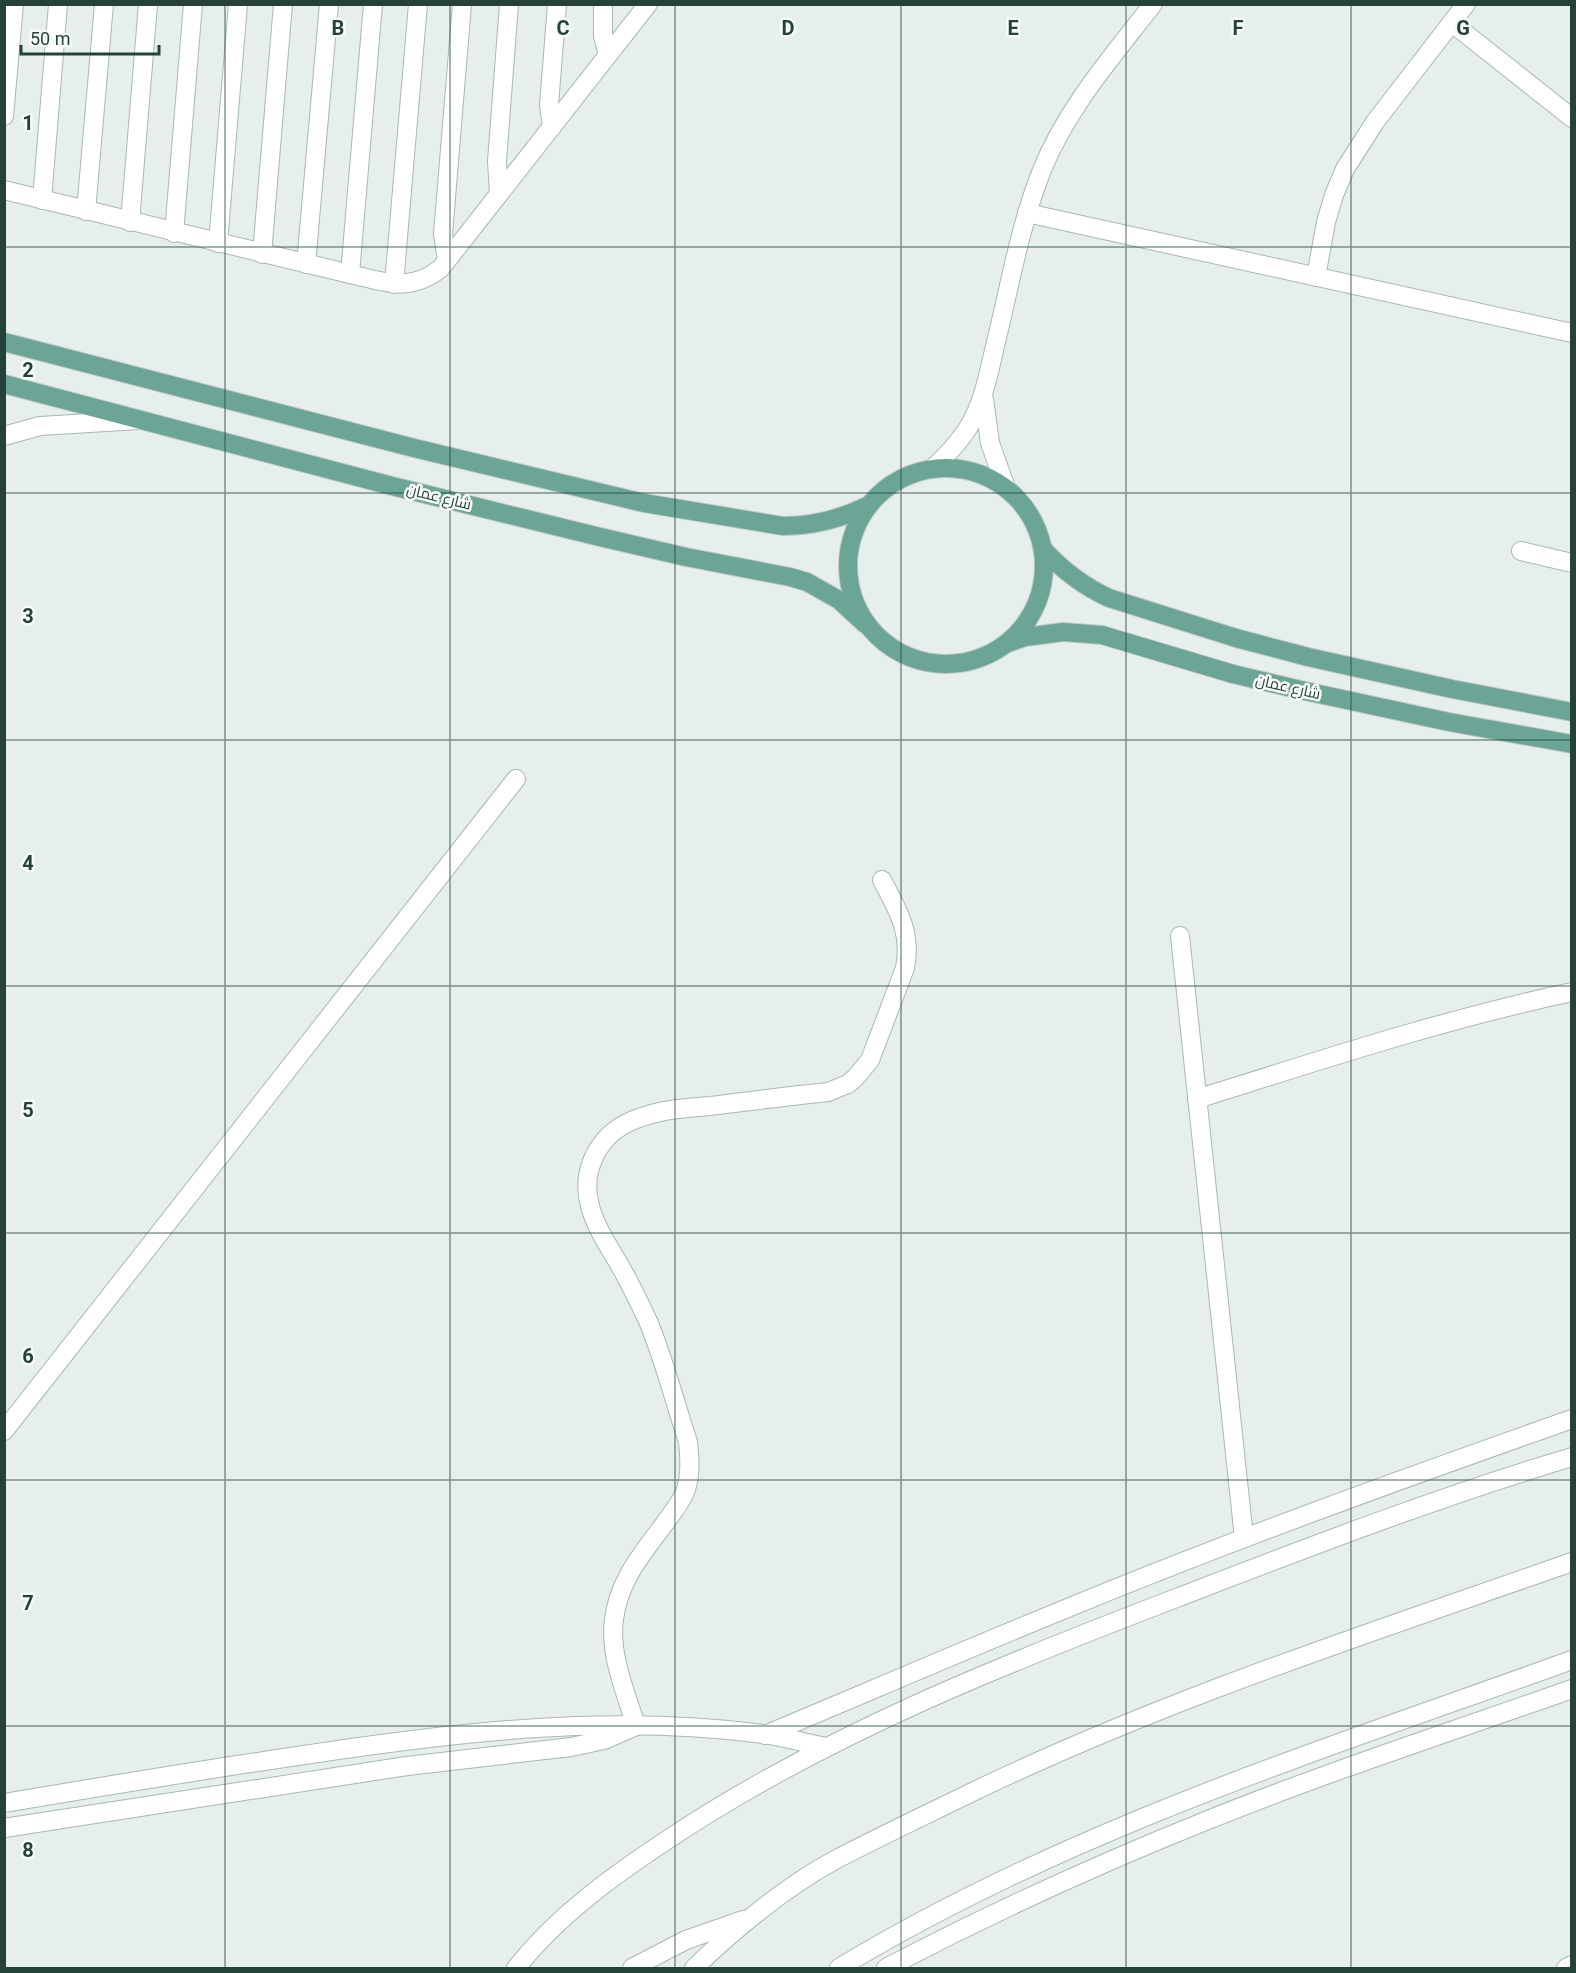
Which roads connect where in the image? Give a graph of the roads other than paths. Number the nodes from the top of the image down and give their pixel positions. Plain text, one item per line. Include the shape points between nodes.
1 (14, 4) edge
2 (58, 4) edge
3 (104, 4) edge
4 (148, 4) edge
5 (194, 4) edge
6 (238, 4) edge
7 (283, 4) edge
8 (329, 4) edge
9 (373, 4) edge
10 (418, 4) edge
11 (462, 4) edge
12 (509, 4) edge
13 (557, 4) edge
14 (603, 4) edge
15 (648, 4) edge
16 (1153, 4) edge
17 (1466, 4) edge
18 (1452, 23) junction
19 (608, 55) junction
20 (4, 116) edge
21 (1572, 118) edge
22 (552, 127) junction
23 (4, 190) edge
24 (499, 194) junction
25 (42, 200) junction
26 (86, 211) junction
27 (1027, 213) junction
28 (130, 222) junction
29 (174, 233) junction
30 (218, 243) junction
31 (262, 254) junction
32 (447, 260) junction
33 (306, 264) junction
34 (350, 274) junction
35 (1316, 277) junction
36 (394, 284) junction
37 (1572, 333) edge
38 (4, 342) edge
39 (4, 384) edge
40 (983, 394) junction
41 (141, 420) junction
42 (4, 436) edge
43 (932, 469) junction
44 (1006, 488) junction
45 (869, 505) junction
46 (1043, 549) junction
47 (1521, 551) dead end
48 (1572, 563) edge
49 (866, 624) junction
50 (1007, 643) junction
51 (1572, 712) edge
52 (1572, 744) edge
53 (516, 779) dead end
54 (882, 880) dead end
55 (1180, 936) dead end
56 (1572, 992) edge
57 (1197, 1099) junction
58 (1572, 1419) edge
59 (4, 1431) edge
60 (1572, 1457) edge
61 (1244, 1538) junction
62 (1572, 1562) edge
63 (1572, 1660) edge
64 (1572, 1689) edge
65 (636, 1726) junction
66 (765, 1735) junction
67 (826, 1747) junction
68 (4, 1803) edge
69 (4, 1828) edge
70 (751, 1918) junction
71 (1572, 1965) edge
72 (516, 1968) edge
73 (632, 1968) edge
74 (694, 1968) edge
75 (839, 1968) edge
76 (886, 1968) edge
77 (1566, 1968) edge

1 - 20 street
2 - 25 street
3 - 26 street
4 - 28 street
5 - 29 street
6 - 30 street
7 - 31 street
8 - 33 street
9 - 34 street
10 - 36 street
11 - 32 street via 443,234
12 - 24 street via 497,161
13 - 22 street via 549,105
14 - 19 street via 603,36
15 - 19 street
16 - 27 street via 1077,104 1049,154
17 - 18 street
18 - 21 street
18 - 35 street via 1375,122 1346,169 1326,222
19 - 22 street
22 - 24 street
23 - 25 street
24 - 32 street
25 - 26 street
26 - 28 street
27 - 35 street
27 - 40 street
28 - 29 street
29 - 30 street
30 - 31 street
31 - 33 street
32 - 36 street via 424,279
33 - 34 street
34 - 36 street
35 - 37 street
38 - 45 main road via 414,448 686,511 798,526 842,517
39 - 41 main road, شارع عمان
40 - 43 street via 958,443
40 - 44 street via 990,443
41 - 42 street via 40,426
41 - 49 main road, شارع عمان via 600,537 790,577 831,595
43 - 44 main road via 971,471
43 - 45 main road via 897,481
44 - 46 main road via 1030,515
45 - 49 main road via 850,543 847,564 855,605
46 - 50 main road via 1045,570 1034,611
46 - 51 main road via 1067,573 1109,598 1236,638 1380,674
47 - 48 street
49 - 50 main road via 900,653 943,664 966,663
50 - 52 main road, شارع عمان via 1044,633 1102,635 1305,691
53 - 59 street
54 - 65 street via 904,925 908,954 874,1051 856,1077 828,1092 638,1118 624,1124 601,1144 589,1171 592,1214 650,1326 690,1456 688,1481 680,1502 634,1564 616,1603 616,1658
55 - 57 street
56 - 57 street via 1407,1034
57 - 61 street
58 - 61 street
60 - 67 street via 1363,1527 1060,1642
61 - 66 street
62 - 70 street via 1257,1673 1083,1742 832,1862
63 - 75 street via 1226,1784 1108,1831 978,1892
64 - 76 street via 1209,1819 1043,1890
65 - 66 street
65 - 68 street via 509,1729 387,1742
65 - 69 street via 604,1740 571,1747 407,1766
66 - 67 street
67 - 72 street via 705,1814 648,1853 567,1914
70 - 73 street via 686,1940
70 - 74 street
71 - 77 street

